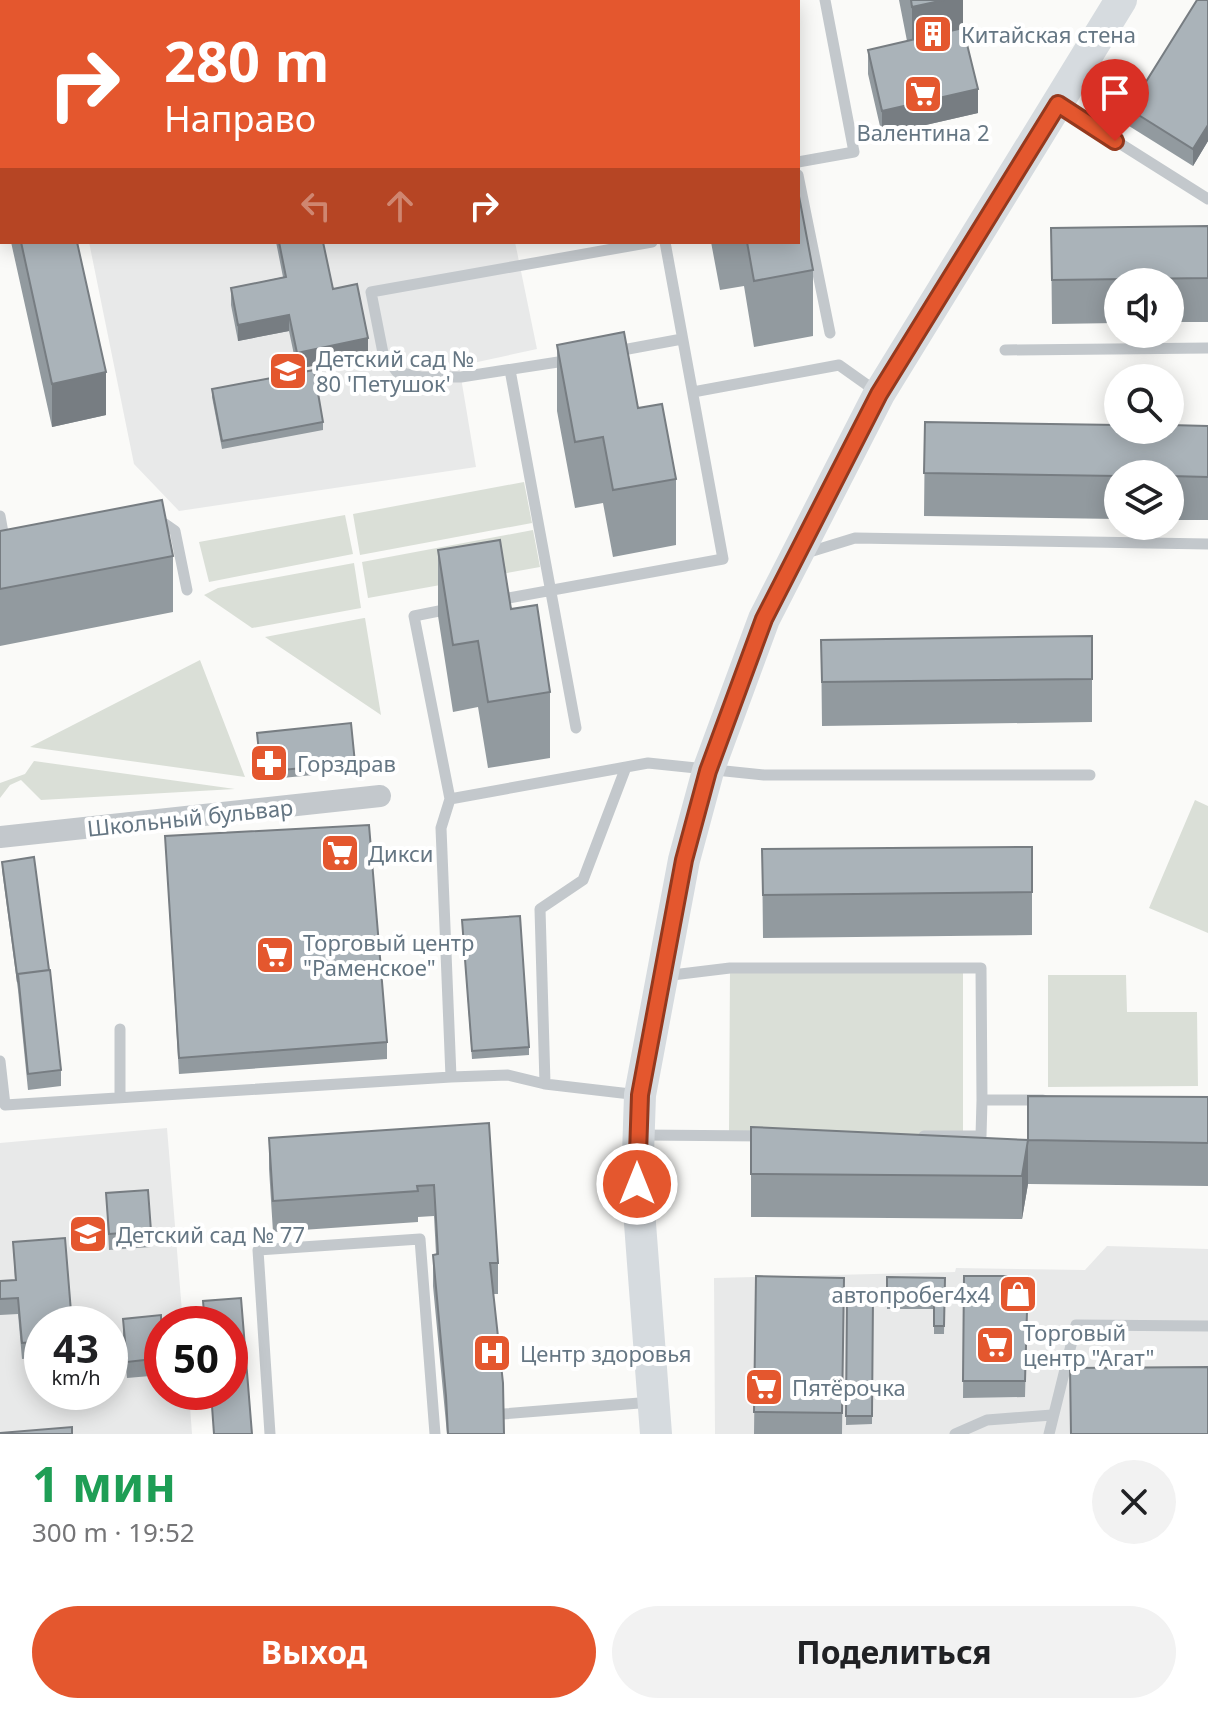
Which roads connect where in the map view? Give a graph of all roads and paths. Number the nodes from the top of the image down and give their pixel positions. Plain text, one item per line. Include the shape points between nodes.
1 (825, 0) edge
2 (1121, 0) edge
3 (1058, 104) junction
4 (800, 162) edge
5 (800, 185) edge
6 (1208, 199) edge
7 (641, 244) edge
8 (665, 244) edge
9 (830, 333) dead end
10 (682, 339) junction
11 (1208, 348) edge
12 (1005, 350) dead end
13 (596, 355) edge
14 (582, 358) edge
15 (510, 370) junction
16 (693, 392) junction
17 (879, 394) junction
18 (0, 516) edge
19 (137, 529) edge
20 (1208, 544) edge
21 (21, 550) edge
22 (3, 553) edge
23 (794, 556) junction
24 (551, 589) junction
25 (187, 590) dead end
26 (490, 601) edge
27 (459, 607) edge
28 (576, 728) dead end
29 (626, 767) junction
30 (708, 771) junction
31 (1090, 775) dead end
32 (380, 796) dead end
33 (450, 799) junction
34 (0, 837) edge
35 (660, 977) junction
36 (120, 1029) dead end
37 (0, 1061) edge
38 (451, 1077) junction
39 (545, 1084) junction
40 (640, 1095) junction
41 (120, 1096) junction
42 (982, 1100) junction
43 (1057, 1100) edge
44 (637, 1135) junction
45 (785, 1136) edge
46 (903, 1136) edge
47 (1208, 1326) edge
48 (654, 1402) junction
49 (1052, 1415) junction
50 (473, 1417) edge
51 (270, 1434) edge
52 (435, 1434) edge
53 (656, 1434) edge
54 (955, 1434) edge
55 (1049, 1434) edge

1 - 4 lane via 854,152
2 - 3 main road
3 - 6 lane
3 - 17 main road
5 - 9 lane
7 - 15 lane via 371,292 383,353 397,372 461,377
8 - 10 lane
10 - 13 lane
10 - 16 lane
11 - 12 lane
14 - 15 lane
15 - 24 lane
16 - 17 lane via 839,365
16 - 24 lane via 723,559
17 - 23 main road
18 - 22 lane
19 - 25 lane via 171,526
20 - 23 lane via 855,538
21 - 22 lane
23 - 30 main road via 764,619
24 - 26 lane
24 - 28 lane
27 - 33 lane via 414,616
29 - 30 lane via 648,763
29 - 33 lane
29 - 39 lane via 583,880 540,909
30 - 31 lane
30 - 35 main road
32 - 34 street, Школьный бульвар
33 - 38 lane via 441,828
35 - 40 main road
35 - 42 lane via 730,968 981,968
36 - 41 lane
37 - 41 lane via 5,1105
38 - 39 lane via 508,1075
38 - 41 lane
39 - 40 lane
40 - 44 main road
42 - 43 lane
42 - 46 lane via 981,1136
44 - 45 lane
44 - 48 main road
47 - 49 lane via 1076,1325
48 - 50 lane
48 - 53 main road
49 - 54 lane via 1001,1417
49 - 55 lane
51 - 52 lane via 258,1250 420,1239 438,1419

